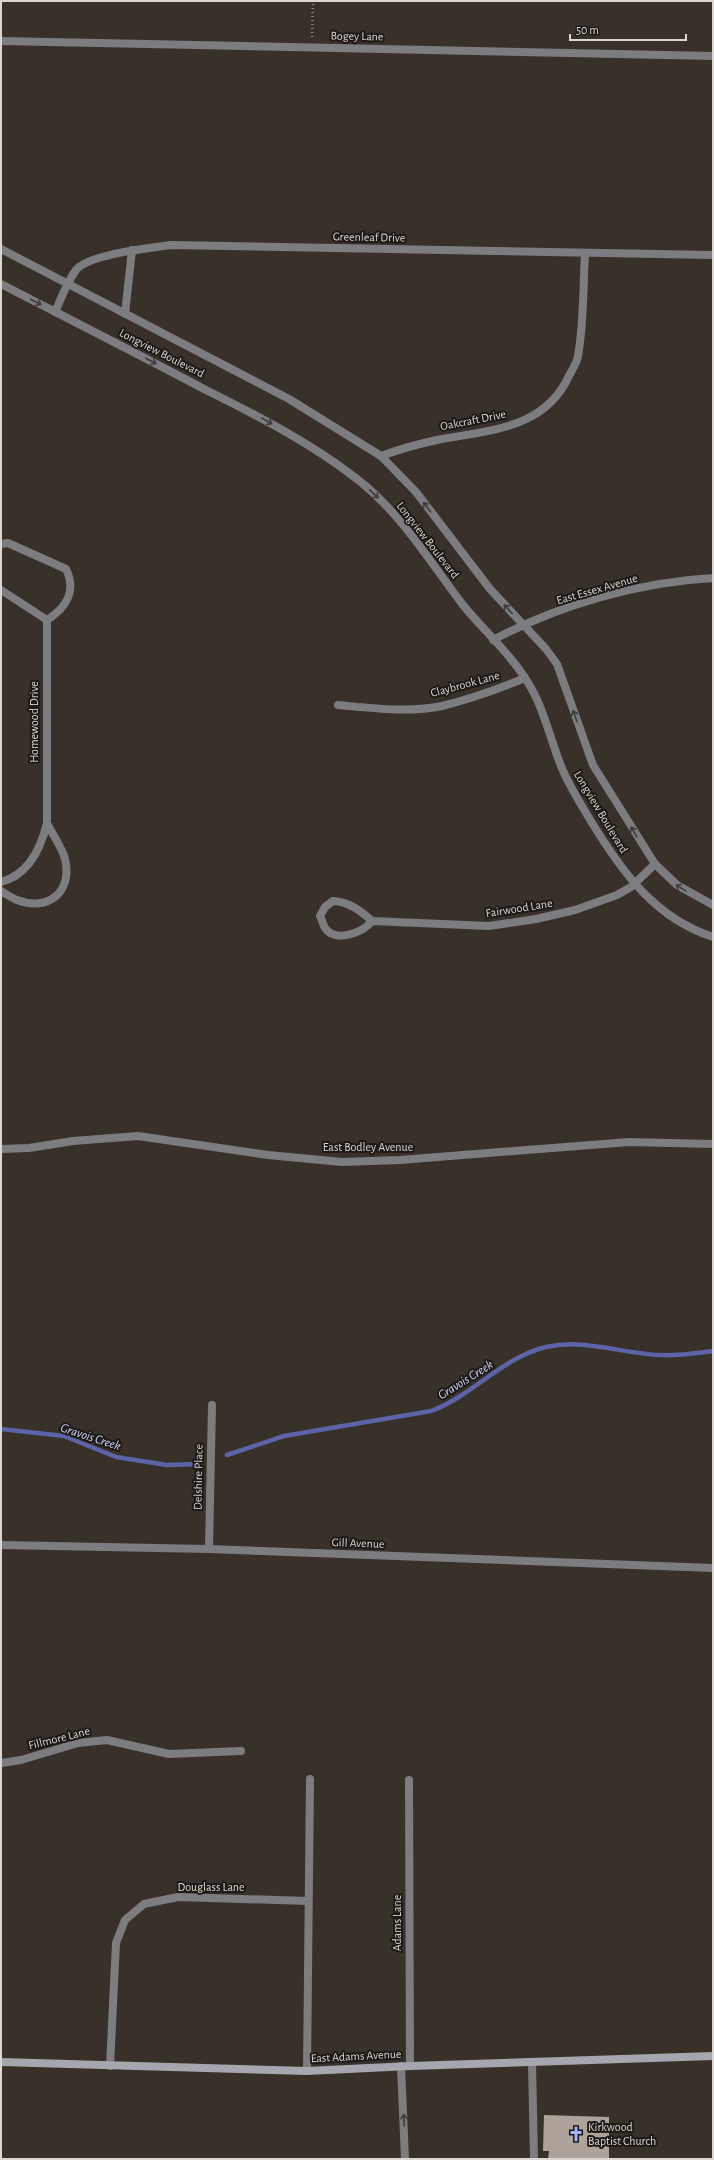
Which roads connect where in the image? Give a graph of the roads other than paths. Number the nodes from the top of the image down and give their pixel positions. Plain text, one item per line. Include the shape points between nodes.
1 (1, 41) edge
2 (713, 56) edge
3 (1, 249) edge
4 (132, 250) junction
5 (584, 254) junction
6 (713, 255) edge
7 (68, 283) junction
8 (1, 284) edge
9 (55, 312) junction
10 (125, 314) junction
11 (382, 456) junction
12 (1, 544) edge
13 (713, 578) edge
14 (1, 590) edge
15 (46, 620) junction
16 (522, 625) junction
17 (493, 640) junction
18 (526, 678) junction
19 (338, 705) dead end
20 (47, 823) junction
21 (655, 864) junction
22 (1, 882) edge
23 (634, 884) junction
24 (1, 891) edge
25 (713, 905) edge
26 (372, 921) junction
27 (713, 937) edge
28 (713, 1144) edge
29 (3, 1150) edge
30 (212, 1405) dead end
31 (1, 1545) edge
32 (209, 1549) junction
33 (713, 1568) edge
34 (241, 1751) dead end
35 (1, 1764) edge
36 (310, 1779) dead end
37 (409, 1780) dead end
38 (308, 1901) junction
39 (713, 2056) edge
40 (1, 2062) edge
41 (532, 2062) junction
42 (110, 2066) junction
43 (401, 2066) junction
44 (410, 2066) junction
45 (307, 2071) junction
46 (405, 2159) edge
47 (534, 2159) edge

1 - 2 street, Bogey Lane
3 - 7 street, Longview Boulevard
4 - 5 street, Greenleaf Drive via 171,246
4 - 7 street, Greenleaf Drive via 87,262 76,270
4 - 10 street, Longview Boulevard
5 - 6 street, Greenleaf Drive
5 - 11 street, Oakcraft Drive via 582,325 578,358 564,388 540,413 507,427 436,440
7 - 9 street, Greenleaf Drive
7 - 10 street, Longview Boulevard
8 -> 9 street, Longview Boulevard
9 -> 17 street, Longview Boulevard via 260,418 332,460 359,480 398,520
10 - 11 street, Longview Boulevard via 289,399
16 -> 11 street, Longview Boulevard via 490,589 416,492
12 - 15 street via 8,543 66,569 72,587 69,598 57,614
13 - 16 street, East Essex Avenue via 631,590
14 - 15 street
15 - 20 street, Homewood Drive
16 - 17 street, East Essex Avenue
21 -> 16 street, Longview Boulevard via 593,765 557,664 546,648
17 - 18 street, Longview Boulevard
18 - 19 street, Claybrook Lane via 499,689 440,706 390,710
18 - 23 street, Longview Boulevard via 573,792 608,849
20 - 22 street, Homewood Drive via 41,844 28,864 11,880
20 - 24 street, Homewood Drive via 65,858 67,876 57,897 43,902 30,902 18,900
21 - 23 street, Fairwood Lane
25 -> 21 street, Longview Boulevard via 677,885
23 - 26 street, Fairwood Lane via 617,895 575,910 490,926
23 - 27 street, Longview Boulevard via 650,900 676,919 698,932
26 - 26 street via 362,912 343,902 333,901 320,916 325,928 336,936 347,935 369,925
28 - 29 street, East Bodley Avenue via 629,1142 400,1160 342,1162 268,1155 138,1136
30 - 32 street, Delshire Place
31 - 32 street, Gill Avenue
32 - 33 street, Gill Avenue
34 - 35 street, Fillmore Lane via 169,1754 107,1740 78,1743
36 - 38 street
37 - 44 street, Adams Lane
38 - 42 street, Douglass Lane via 178,1897 144,1904 125,1920 116,1943
38 - 45 street
39 - 41 main road, East Adams Avenue
40 - 42 main road, East Adams Avenue
41 - 44 main road, East Adams Avenue
41 - 47 street
42 - 45 main road, East Adams Avenue
43 - 44 main road, East Adams Avenue
43 - 45 main road, East Adams Avenue
46 -> 43 street

